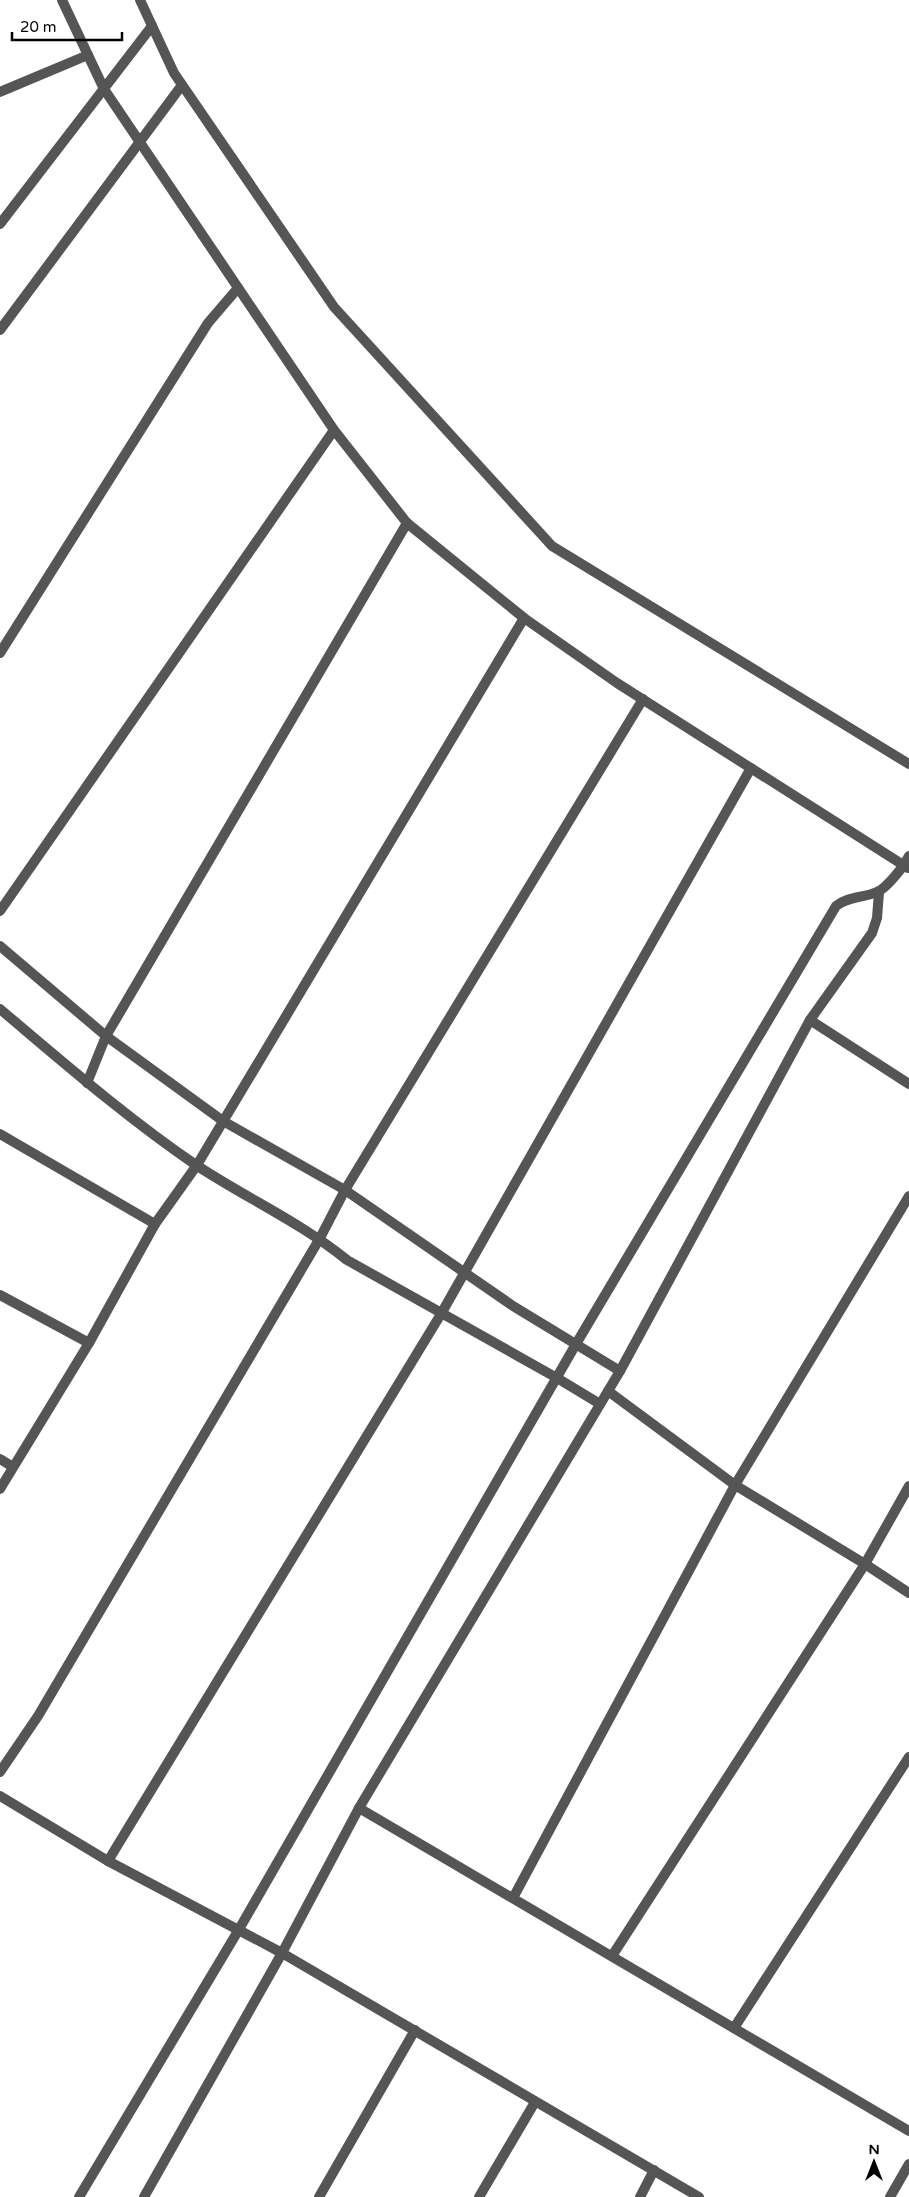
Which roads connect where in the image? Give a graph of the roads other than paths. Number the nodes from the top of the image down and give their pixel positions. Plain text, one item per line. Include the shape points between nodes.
1 (62, 0) edge
2 (140, 0) edge
3 (152, 26) junction
4 (88, 55) junction
5 (182, 85) junction
6 (104, 89) junction
7 (0, 92) edge
8 (140, 142) junction
9 (0, 224) edge
10 (238, 288) junction
11 (0, 330) edge
12 (334, 430) junction
13 (407, 523) junction
14 (524, 618) junction
15 (0, 653) edge
16 (643, 699) junction
17 (909, 764) edge
18 (751, 768) junction
19 (907, 863) edge
20 (879, 892) junction
21 (0, 912) edge
22 (0, 946) edge
23 (0, 1009) edge
24 (810, 1020) junction
25 (106, 1036) junction
26 (87, 1083) junction
27 (909, 1084) edge
28 (223, 1120) junction
29 (0, 1134) edge
30 (197, 1165) junction
31 (345, 1190) junction
32 (909, 1196) edge
33 (155, 1224) junction
34 (320, 1238) junction
35 (464, 1271) junction
36 (0, 1295) edge
37 (441, 1314) junction
38 (89, 1343) junction
39 (576, 1344) junction
40 (620, 1372) junction
41 (558, 1378) junction
42 (608, 1391) junction
43 (600, 1404) junction
44 (0, 1459) edge
45 (13, 1467) junction
46 (735, 1485) junction
47 (909, 1486) edge
48 (0, 1489) edge
49 (866, 1564) junction
50 (909, 1593) edge
51 (909, 1757) edge
52 (0, 1772) edge
53 (0, 1796) edge
54 (359, 1808) junction
55 (108, 1861) junction
56 (513, 1898) junction
57 (238, 1931) junction
58 (282, 1953) junction
59 (612, 1956) junction
60 (734, 2028) junction
61 (416, 2030) junction
62 (535, 2102) junction
63 (909, 2131) edge
64 (909, 2164) edge
65 (654, 2170) junction
66 (79, 2197) edge
67 (144, 2197) edge
68 (319, 2197) edge
69 (479, 2197) edge
70 (640, 2197) edge
71 (699, 2197) edge
72 (890, 2197) edge

1 - 4 street
2 - 3 street
3 - 5 street
3 - 6 street
4 - 6 street
4 - 7 street
5 - 8 street
5 - 17 street via 334,307 552,546
6 - 8 street
6 - 9 street
8 - 10 street
8 - 11 street
10 - 12 street
10 - 15 street via 208,323
12 - 13 street
12 - 21 street
13 - 14 street
13 - 25 street
14 - 16 street
14 - 28 street
16 - 18 street
16 - 31 street
18 - 19 street
18 - 35 street
19 - 20 street
20 - 24 street via 872,933
20 - 39 street via 846,900 836,906
22 - 25 street
23 - 26 street
24 - 27 street
24 - 40 street
25 - 26 street
25 - 28 street
26 - 30 street
28 - 30 street
28 - 31 street
29 - 33 street
30 - 33 street
30 - 34 street
31 - 34 street
31 - 35 street
32 - 46 street
33 - 38 street
34 - 37 street via 347,1260
34 - 52 street via 43,1708
35 - 37 street
35 - 39 street
36 - 38 street
37 - 41 street
37 - 55 street
38 - 45 street
39 - 40 street
39 - 41 street
40 - 42 street
41 - 43 street
41 - 57 street
42 - 43 street
42 - 46 street
43 - 54 street
44 - 45 street
45 - 48 street
46 - 49 street
46 - 56 street
47 - 49 street
49 - 50 street
49 - 59 street
51 - 60 street
53 - 55 street
54 - 56 street
54 - 58 street
55 - 57 street
56 - 59 street
57 - 58 street
57 - 66 street
58 - 61 street
58 - 67 street
59 - 60 street
60 - 63 street
61 - 62 street
61 - 68 street
62 - 65 street
62 - 69 street
64 - 72 street
65 - 70 street
65 - 71 street

